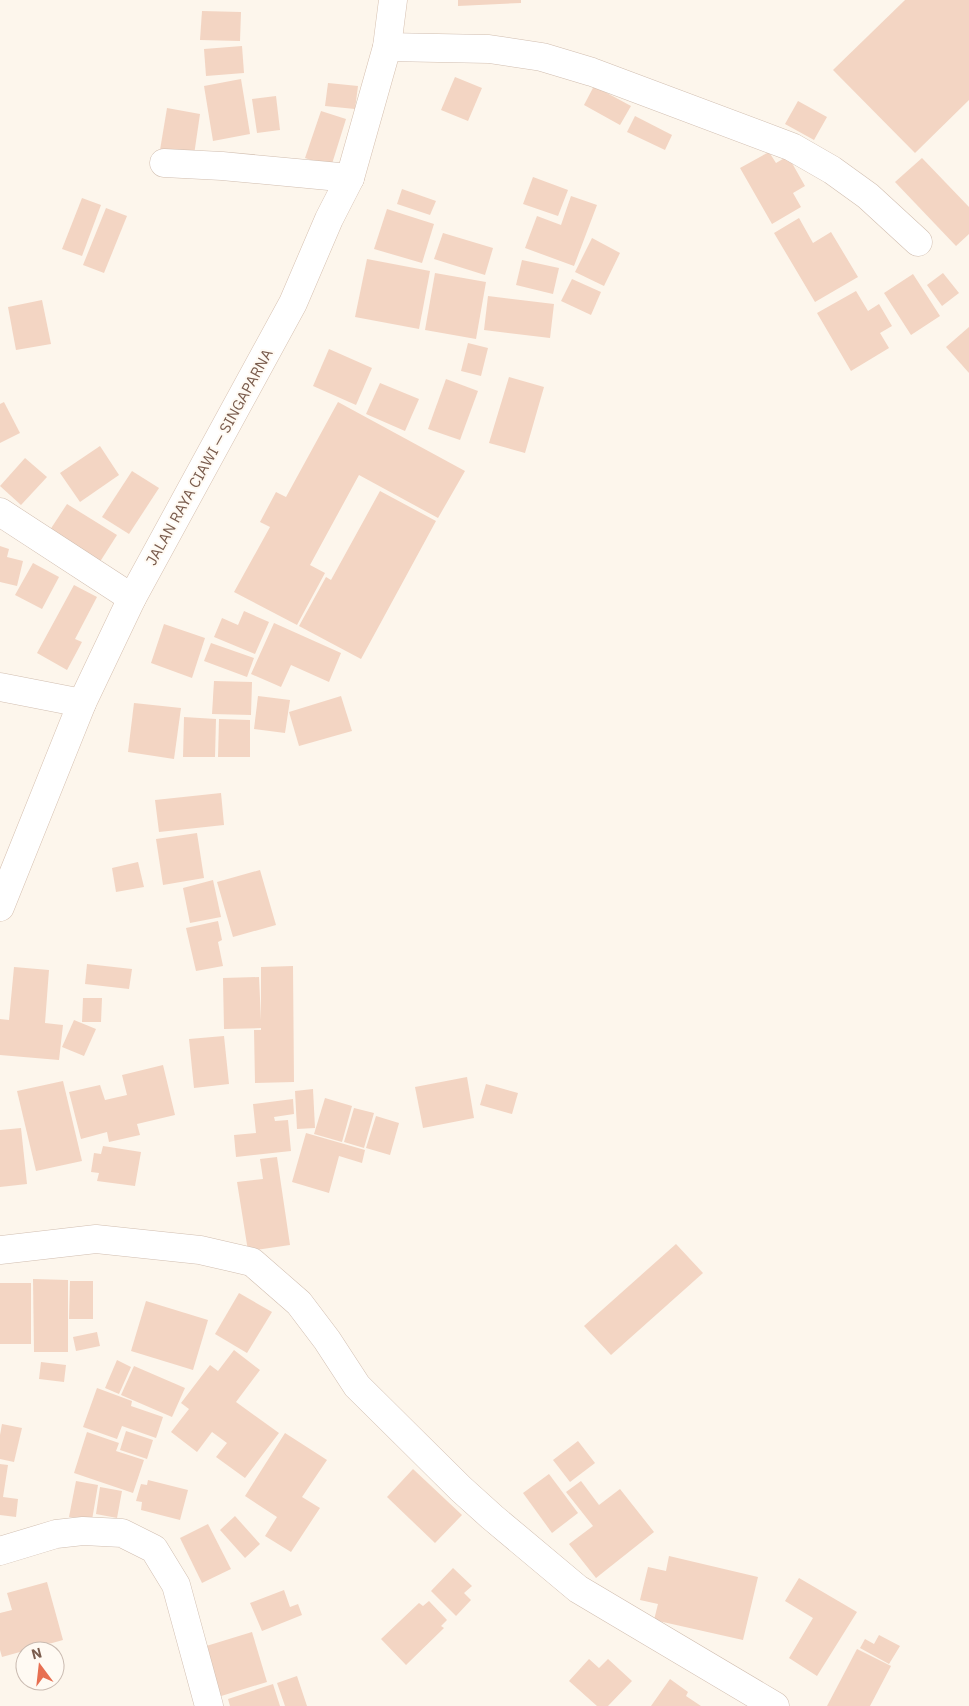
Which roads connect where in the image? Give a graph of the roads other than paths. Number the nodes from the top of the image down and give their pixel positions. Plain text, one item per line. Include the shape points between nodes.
1 (393, 0) edge
2 (387, 47) junction
3 (164, 163) dead end
4 (350, 178) junction
5 (918, 242) dead end
6 (0, 512) edge
7 (132, 598) junction
8 (0, 687) edge
9 (82, 703) junction
10 (0, 907) edge
11 (0, 1250) edge
12 (0, 1551) edge
13 (210, 1706) edge
14 (775, 1706) edge

1 - 2 street, JALAN RAYA CIAWI — SINGAPARNA
2 - 4 street, JALAN RAYA CIAWI — SINGAPARNA
2 - 5 street via 489,49 542,57 592,72 792,147 868,196
3 - 4 street
4 - 7 street, JALAN RAYA CIAWI — SINGAPARNA via 294,303
6 - 7 street
7 - 9 street, JALAN RAYA CIAWI — SINGAPARNA
8 - 9 street
9 - 10 street, JALAN RAYA CIAWI — SINGAPARNA
11 - 14 street via 96,1239 200,1250 252,1262 299,1304 357,1386 461,1489 507,1529 578,1589
12 - 13 street via 56,1534 83,1531 122,1533 154,1549 176,1586

